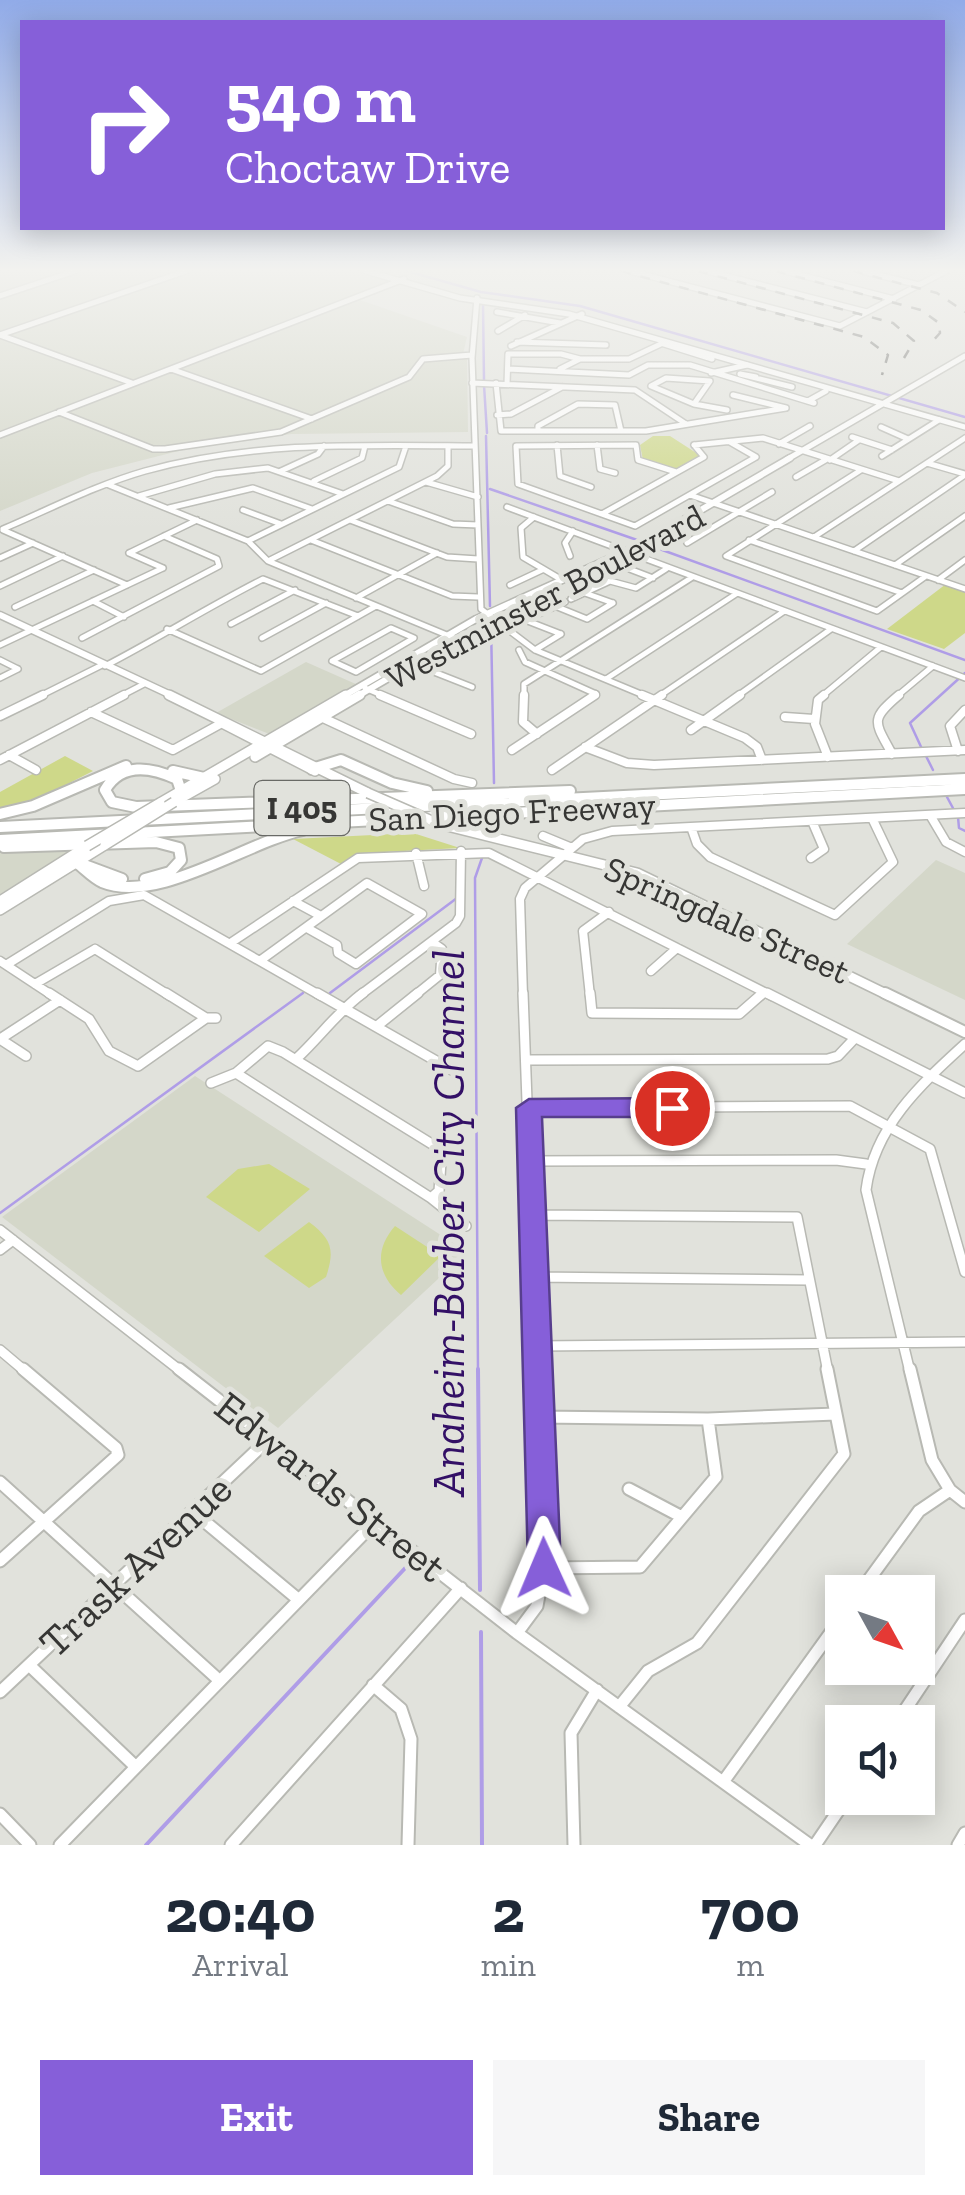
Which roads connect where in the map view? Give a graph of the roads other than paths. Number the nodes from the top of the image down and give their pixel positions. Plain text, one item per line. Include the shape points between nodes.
1 (63, 357) edge
2 (200, 357) edge
3 (446, 357) edge
4 (472, 357) edge
5 (508, 357) edge
6 (573, 357) edge
7 (631, 357) edge
8 (709, 357) edge
9 (724, 357) edge
10 (727, 357) edge
11 (963, 357) edge
12 (580, 359) junction
13 (749, 364) junction
14 (697, 366) junction
15 (172, 368) junction
16 (508, 369) junction
17 (560, 369) junction
18 (711, 374) junction
19 (756, 376) dead end
20 (722, 377) junction
21 (133, 383) junction
22 (743, 383) junction
23 (472, 384) junction
24 (496, 384) junction
25 (507, 384) junction
26 (562, 387) junction
27 (826, 391) dead end
28 (781, 393) junction
29 (733, 395) junction
30 (887, 402) junction
31 (694, 405) junction
32 (727, 410) junction
33 (59, 412) junction
34 (497, 415) junction
35 (312, 419) junction
36 (939, 420) junction
37 (717, 422) junction
38 (686, 424) junction
39 (918, 424) dead end
40 (810, 426) dead end
41 (965, 426) edge
42 (882, 427) dead end
43 (928, 427) junction
44 (620, 430) junction
45 (538, 431) junction
46 (0, 434) edge
47 (965, 438) edge
48 (908, 439) junction
49 (730, 442) junction
50 (780, 444) junction
51 (557, 445) junction
52 (596, 445) junction
53 (324, 446) junction
54 (365, 446) junction
55 (406, 446) junction
56 (448, 446) junction
57 (474, 446) junction
58 (892, 450) junction
59 (804, 452) junction
60 (882, 456) dead end
61 (828, 459) junction
62 (927, 463) junction
63 (282, 470) junction
64 (861, 470) junction
65 (676, 472) junction
66 (615, 473) dead end
67 (965, 475) edge
68 (796, 477) dead end
69 (313, 482) junction
70 (426, 482) junction
71 (898, 482) junction
72 (108, 484) junction
73 (591, 487) dead end
74 (772, 492) dead end
75 (343, 494) junction
76 (690, 495) junction
77 (139, 496) junction
78 (478, 497) junction
79 (388, 501) junction
80 (716, 504) junction
81 (507, 507) dead end
82 (168, 508) junction
83 (312, 509) junction
84 (243, 510) dead end
85 (739, 512) junction
86 (602, 514) junction
87 (965, 516) edge
88 (534, 517) junction
89 (197, 520) junction
90 (350, 520) junction
91 (281, 524) junction
92 (774, 524) junction
93 (478, 525) junction
94 (573, 531) junction
95 (164, 536) junction
96 (813, 537) junction
97 (310, 540) junction
98 (749, 540) junction
99 (248, 541) junction
100 (688, 543) dead end
101 (33, 544) junction
102 (854, 551) junction
103 (627, 553) junction
104 (437, 554) junction
105 (63, 556) junction
106 (570, 556) dead end
107 (0, 558) edge
108 (478, 560) junction
109 (268, 561) junction
110 (964, 562) edge
111 (619, 565) dead end
112 (895, 565) junction
113 (667, 569) junction
114 (94, 570) junction
115 (542, 570) junction
116 (397, 575) junction
117 (926, 576) junction
118 (653, 578) junction
119 (692, 578) junction
120 (562, 580) junction
121 (938, 580) junction
122 (127, 585) junction
123 (510, 585) dead end
124 (0, 586) edge
125 (965, 589) edge
126 (295, 590) junction
127 (585, 592) junction
128 (902, 593) junction
129 (736, 594) junction
130 (478, 597) junction
131 (356, 598) junction
132 (92, 602) junction
133 (326, 603) junction
134 (376, 606) junction
135 (555, 606) junction
136 (16, 607) dead end
137 (784, 612) junction
138 (0, 615) edge
139 (490, 615) junction
140 (358, 616) junction
141 (124, 617) junction
142 (407, 618) junction
143 (231, 624) dead end
144 (391, 628) junction
145 (167, 629) junction
146 (831, 629) junction
147 (32, 630) junction
148 (451, 637) junction
149 (82, 638) dead end
150 (262, 638) dead end
151 (0, 646) edge
152 (880, 647) junction
153 (519, 650) dead end
154 (536, 650) junction
155 (0, 660) edge
156 (561, 660) junction
157 (409, 662) junction
158 (104, 665) junction
159 (933, 666) junction
160 (545, 670) junction
161 (0, 678) edge
162 (965, 678) edge
163 (606, 680) junction
164 (144, 684) junction
165 (472, 686) dead end
166 (365, 688) junction
167 (654, 700) junction
168 (563, 704) dead end
169 (574, 709) junction
170 (965, 710) edge
171 (91, 712) junction
172 (0, 716) edge
173 (318, 716) junction
174 (785, 717) dead end
175 (814, 719) junction
176 (704, 720) junction
177 (223, 723) junction
178 (691, 730) dead end
179 (471, 734) dead end
180 (537, 734) junction
181 (270, 746) junction
182 (586, 747) junction
183 (512, 750) dead end
184 (962, 751) edge
185 (892, 754) junction
186 (9, 755) junction
187 (828, 757) junction
188 (0, 760) edge
189 (762, 760) junction
190 (315, 768) junction
191 (36, 770) dead end
192 (552, 770) dead end
193 (204, 778) junction
194 (965, 782) edge
195 (472, 783) dead end
196 (181, 791) junction
197 (496, 794) junction
198 (604, 794) junction
199 (0, 814) edge
200 (965, 814) edge
201 (930, 815) junction
202 (872, 818) junction
203 (366, 819) junction
204 (812, 821) junction
205 (753, 824) junction
206 (691, 827) junction
207 (0, 834) edge
208 (542, 836) dead end
209 (758, 838) dead end
210 (461, 851) junction
211 (569, 851) junction
212 (965, 852) edge
213 (416, 853) junction
214 (811, 858) dead end
215 (72, 861) junction
216 (537, 877) junction
217 (424, 886) dead end
218 (293, 900) junction
219 (0, 901) edge
220 (0, 910) edge
221 (609, 912) junction
222 (319, 915) junction
223 (307, 928) junction
224 (232, 942) junction
225 (432, 942) junction
226 (676, 948) junction
227 (261, 960) junction
228 (3, 963) edge
229 (651, 970) dead end
230 (35, 984) junction
231 (764, 992) junction
232 (60, 1000) junction
233 (345, 1008) junction
234 (381, 1023) junction
235 (965, 1032) edge
236 (856, 1038) junction
237 (0, 1039) edge
238 (965, 1044) edge
239 (26, 1056) dead end
240 (296, 1059) junction
241 (528, 1060) junction
242 (452, 1070) dead end
243 (236, 1073) junction
244 (933, 1078) junction
245 (211, 1083) dead end
246 (965, 1093) edge
247 (529, 1108) junction
248 (888, 1127) junction
249 (529, 1161) junction
250 (866, 1164) junction
251 (431, 1198) junction
252 (532, 1215) junction
253 (466, 1226) dead end
254 (0, 1230) edge
255 (13, 1240) junction
256 (0, 1250) edge
257 (965, 1272) edge
258 (535, 1278) junction
259 (810, 1280) junction
260 (965, 1342) edge
261 (824, 1344) junction
262 (905, 1344) junction
263 (536, 1346) junction
264 (0, 1350) edge
265 (835, 1414) junction
266 (540, 1417) junction
267 (708, 1419) junction
268 (270, 1438) junction
269 (0, 1482) edge
270 (629, 1489) dead end
271 (950, 1490) junction
272 (965, 1502) edge
273 (192, 1512) junction
274 (682, 1517) junction
275 (376, 1521) junction
276 (45, 1523) junction
277 (0, 1561) edge
278 (544, 1568) junction
279 (872, 1575) edge
280 (114, 1585) junction
281 (460, 1588) junction
282 (299, 1600) junction
283 (965, 1620) edge
284 (517, 1632) junction
285 (825, 1641) edge
286 (29, 1665) junction
287 (220, 1682) junction
288 (374, 1685) junction
289 (597, 1690) junction
290 (0, 1692) edge
291 (908, 1705) edge
292 (619, 1707) junction
293 (136, 1767) junction
294 (723, 1782) junction
295 (0, 1814) edge
296 (834, 1815) edge
297 (965, 1833) edge
298 (30, 1845) edge
299 (60, 1845) edge
300 (231, 1845) edge
301 (408, 1845) edge
302 (574, 1845) edge
303 (812, 1845) edge
304 (958, 1845) edge

1 - 21 street
2 - 15 street
3 - 35 street via 423,359 409,377
4 - 23 street
5 - 16 street
6 - 12 street
7 - 12 street
8 - 14 street
9 - 13 main road
10 - 13 main road
11 - 30 main road, Westminster Boulevard
12 - 17 street
13 - 18 street
13 - 20 street
13 - 30 main road
14 - 17 street via 648,365 629,375
14 - 18 street
15 - 21 street
15 - 35 street
16 - 17 street
16 - 25 street
18 - 20 street
19 - 28 street via 795,385
20 - 22 street
21 - 33 street
22 - 28 street
22 - 29 street
23 - 24 street
23 - 57 street
24 - 25 street
24 - 34 street
25 - 26 street
26 - 34 street
26 - 38 street via 635,390
27 - 28 street via 811,402
29 - 32 street
29 - 37 street via 786,408
30 - 36 main road
30 - 41 main road
30 - 59 main road, Westminster Boulevard
31 - 31 street via 676,401 651,386 666,378 710,381
31 - 32 street
32 - 37 street
33 - 35 street via 152,449 280,432
33 - 46 street
34 - 45 street via 499,430
36 - 41 main road
36 - 43 street
37 - 38 street
38 - 44 street
39 - 43 street
40 - 50 street
42 - 48 street
43 - 48 street
44 - 45 street
44 - 45 street via 615,405 578,404
47 - 62 street
48 - 58 street
49 - 50 street via 761,437
49 - 65 street via 694,445 704,457
49 - 76 street via 756,457
50 - 59 street
51 - 52 street
51 - 73 street via 560,476
51 - 86 street via 516,446 518,484
52 - 65 street via 636,445 638,460
52 - 66 street via 600,468
53 - 54 street
53 - 63 street
53 - 72 street via 193,460
54 - 55 street
54 - 69 street via 362,458
55 - 56 street
55 - 75 street via 402,465
56 - 57 street
56 - 70 street via 445,470
57 - 78 street
58 - 60 street
58 - 61 street via 855,438
59 - 61 street
59 - 80 main road, Westminster Boulevard
61 - 64 street
61 - 68 street
62 - 67 street
62 - 71 street
63 - 69 street
63 - 77 street via 216,474
64 - 71 street
64 - 92 street
65 - 86 street
67 - 102 street
69 - 75 street
70 - 78 street
70 - 79 street
71 - 96 street
72 - 77 street
72 - 101 street via 3,529
74 - 85 street
75 - 83 street
76 - 80 street
76 - 86 street via 635,526
77 - 82 street
78 - 93 street
79 - 90 street
79 - 93 street via 453,524
80 - 85 street
80 - 103 main road, Westminster Boulevard
81 - 88 street
82 - 83 street via 252,488
82 - 89 street
83 - 91 street
84 - 91 street
85 - 92 street
85 - 100 street
87 - 112 street
88 - 94 street
88 - 115 street via 521,528 523,558
89 - 95 street
89 - 99 street
90 - 97 street
90 - 104 street
91 - 99 street
92 - 96 street
92 - 98 street
93 - 108 street
94 - 103 street
94 - 106 street via 565,543
95 - 122 street via 129,553 163,568
95 - 141 street via 219,566
96 - 102 street
97 - 109 street
97 - 116 street
98 - 128 street
98 - 128 street via 726,556 877,611
99 - 109 street
101 - 105 street
101 - 107 street
102 - 112 street
103 - 113 street
103 - 120 main road, Westminster Boulevard
103 - 139 main road, Westminster Boulevard
104 - 108 street
104 - 116 street
105 - 114 street
105 - 124 street
108 - 130 street
109 - 131 street
110 - 121 street
111 - 118 street
112 - 117 street
113 - 118 street
113 - 119 street
114 - 122 street
114 - 136 street
115 - 120 street
115 - 123 street
116 - 130 street via 452,596
116 - 131 street
117 - 121 street
117 - 128 street
118 - 127 street via 636,588 613,580
119 - 129 street
119 - 156 street
120 - 139 main road, Westminster Boulevard
121 - 125 street
122 - 132 street
126 - 133 street
126 - 143 street
126 - 145 street via 264,578
127 - 135 street
127 - 135 street via 612,604 587,619
129 - 137 street
129 - 163 street
130 - 139 street
131 - 134 street
132 - 141 street
132 - 147 street
133 - 140 street
133 - 150 street
134 - 140 street
134 - 142 street
135 - 154 street via 525,620 560,634
137 - 146 street
137 - 167 street
138 - 147 main road, Springdale Street
139 - 148 main road, Westminster Boulevard
139 - 154 street
140 - 145 street via 260,671
141 - 149 street
142 - 144 street
142 - 148 street
144 - 144 street via 362,644 332,661 356,672 414,638
145 - 158 street
146 - 152 street
146 - 176 street
147 - 151 street
147 - 158 main road, Springdale Street
148 - 157 main road, Westminster Boulevard
152 - 159 street
152 - 175 street via 824,692
153 - 160 street via 525,662
154 - 156 street
155 - 161 street via 18,670
156 - 160 street
156 - 163 street
157 - 165 street
157 - 166 main road, Westminster Boulevard
158 - 164 main road, Springdale Street
158 - 172 street
159 - 162 street
159 - 185 street via 878,712 876,723
160 - 169 street via 596,694
160 - 180 street via 522,689 525,728
163 - 167 street
164 - 171 street
164 - 177 main road, Springdale Street
166 - 173 main road, Westminster Boulevard
166 - 179 street
167 - 176 street
167 - 182 street
168 - 169 street
169 - 180 street
170 - 184 street via 950,726
171 - 177 street via 173,750
171 - 186 street
173 - 181 main road, Westminster Boulevard
173 - 195 street
174 - 175 street
175 - 187 street
176 - 178 street
176 - 189 street via 752,742
177 - 181 main road, Springdale Street
180 - 183 street
181 - 190 main road, Springdale Street
181 - 193 main road, Westminster Boulevard
181 - 215 main road, Westminster Boulevard, bridge
182 - 189 street via 640,764
182 - 192 street
184 - 185 street
185 - 187 street
186 - 188 street
186 - 191 street
187 - 189 street
190 - 197 highway via 340,760 413,790
190 - 211 main road, Springdale Street, bridge via 439,824
193 - 196 main road, Westminster Boulevard
193 - 199 highway via 146,764 126,766
194 - 198 highway, San Diego Freeway / I 405
194 - 203 highway, San Diego Freeway / I 405
194 - 207 highway
196 - 197 highway via 177,780 148,768 118,774 105,790 116,804 136,807
196 - 215 main road, Westminster Boulevard, bridge
197 - 198 highway
198 - 207 highway, San Diego Freeway / I 405
200 - 201 street
201 - 202 street
201 - 212 street via 946,842
202 - 204 street
202 - 206 street via 894,862 835,914 710,857
203 - 207 highway, San Diego Freeway / I 405
203 - 215 highway via 258,839 154,886 116,885
204 - 205 street
204 - 214 street via 824,849
205 - 206 street
205 - 209 street
206 - 211 street via 612,832
207 - 215 highway via 156,842 176,846 182,857 170,872 140,880
208 - 211 street
210 - 213 street
210 - 216 street via 489,853
210 - 225 street via 460,916
211 - 216 street
211 - 235 main road, Springdale Street via 637,873
213 - 217 street
213 - 218 street via 358,858
215 - 219 main road, Westminster Boulevard
215 - 220 main road, Westminster Boulevard
216 - 221 street
216 - 241 street via 520,899
218 - 222 street
218 - 224 street
221 - 226 street
221 - 231 street via 583,931 592,1013 739,1014
222 - 223 street
222 - 223 street via 366,883 422,914 356,964
223 - 227 street
224 - 227 street
224 - 228 street via 156,898 129,896 110,900
225 - 233 street
225 - 234 street via 442,948 440,975
226 - 229 street
226 - 231 street
227 - 233 street
228 - 230 street
230 - 232 street
230 - 232 street via 95,946 211,1018 138,1070 114,1055 98,1027
231 - 236 street
232 - 237 street
233 - 234 street
233 - 240 street
234 - 242 street
236 - 241 street via 828,1059
236 - 244 street
237 - 239 street
238 - 244 street
240 - 243 street via 268,1046
240 - 251 street via 435,1146 441,1174
241 - 247 street
243 - 245 street
243 - 251 street
244 - 246 street
244 - 248 street
247 - 248 street via 850,1106
247 - 249 street
248 - 250 street
248 - 257 street via 930,1149
249 - 250 street
249 - 252 street
250 - 262 street via 866,1190
251 - 253 street
252 - 258 street
252 - 259 street via 797,1218
254 - 255 street, Edwards Street
255 - 256 street
255 - 268 street, Edwards Street
258 - 259 street
258 - 263 street
259 - 261 street
260 - 262 street
261 - 262 street
261 - 263 street
261 - 265 street
262 - 271 street via 932,1460
263 - 266 street
264 - 276 street via 118,1455
265 - 267 street
265 - 292 street via 844,1454 697,1643 648,1671
266 - 267 street
266 - 278 street
267 - 274 street via 716,1476
268 - 273 street, Trask Avenue
268 - 275 street, Edwards Street
269 - 276 street
270 - 274 street
271 - 272 street
271 - 279 street via 919,1511
273 - 280 street, Trask Avenue
273 - 282 street
274 - 278 street via 640,1567
275 - 281 street, Edwards Street
275 - 282 street
276 - 277 street
276 - 280 street
278 - 284 street via 538,1606
280 - 286 street, Trask Avenue
280 - 287 street
281 - 284 street, Edwards Street
281 - 288 street
282 - 287 street
283 - 291 street
284 - 289 street, Edwards Street
285 - 294 street
286 - 290 street, Trask Avenue
286 - 293 street
287 - 293 street
288 - 300 street
288 - 301 street via 402,1709 410,1739
289 - 292 street, Edwards Street
289 - 302 street via 570,1734
292 - 294 street, Edwards Street
293 - 299 street
294 - 303 street, Edwards Street
295 - 298 street
296 - 303 street
297 - 304 street

